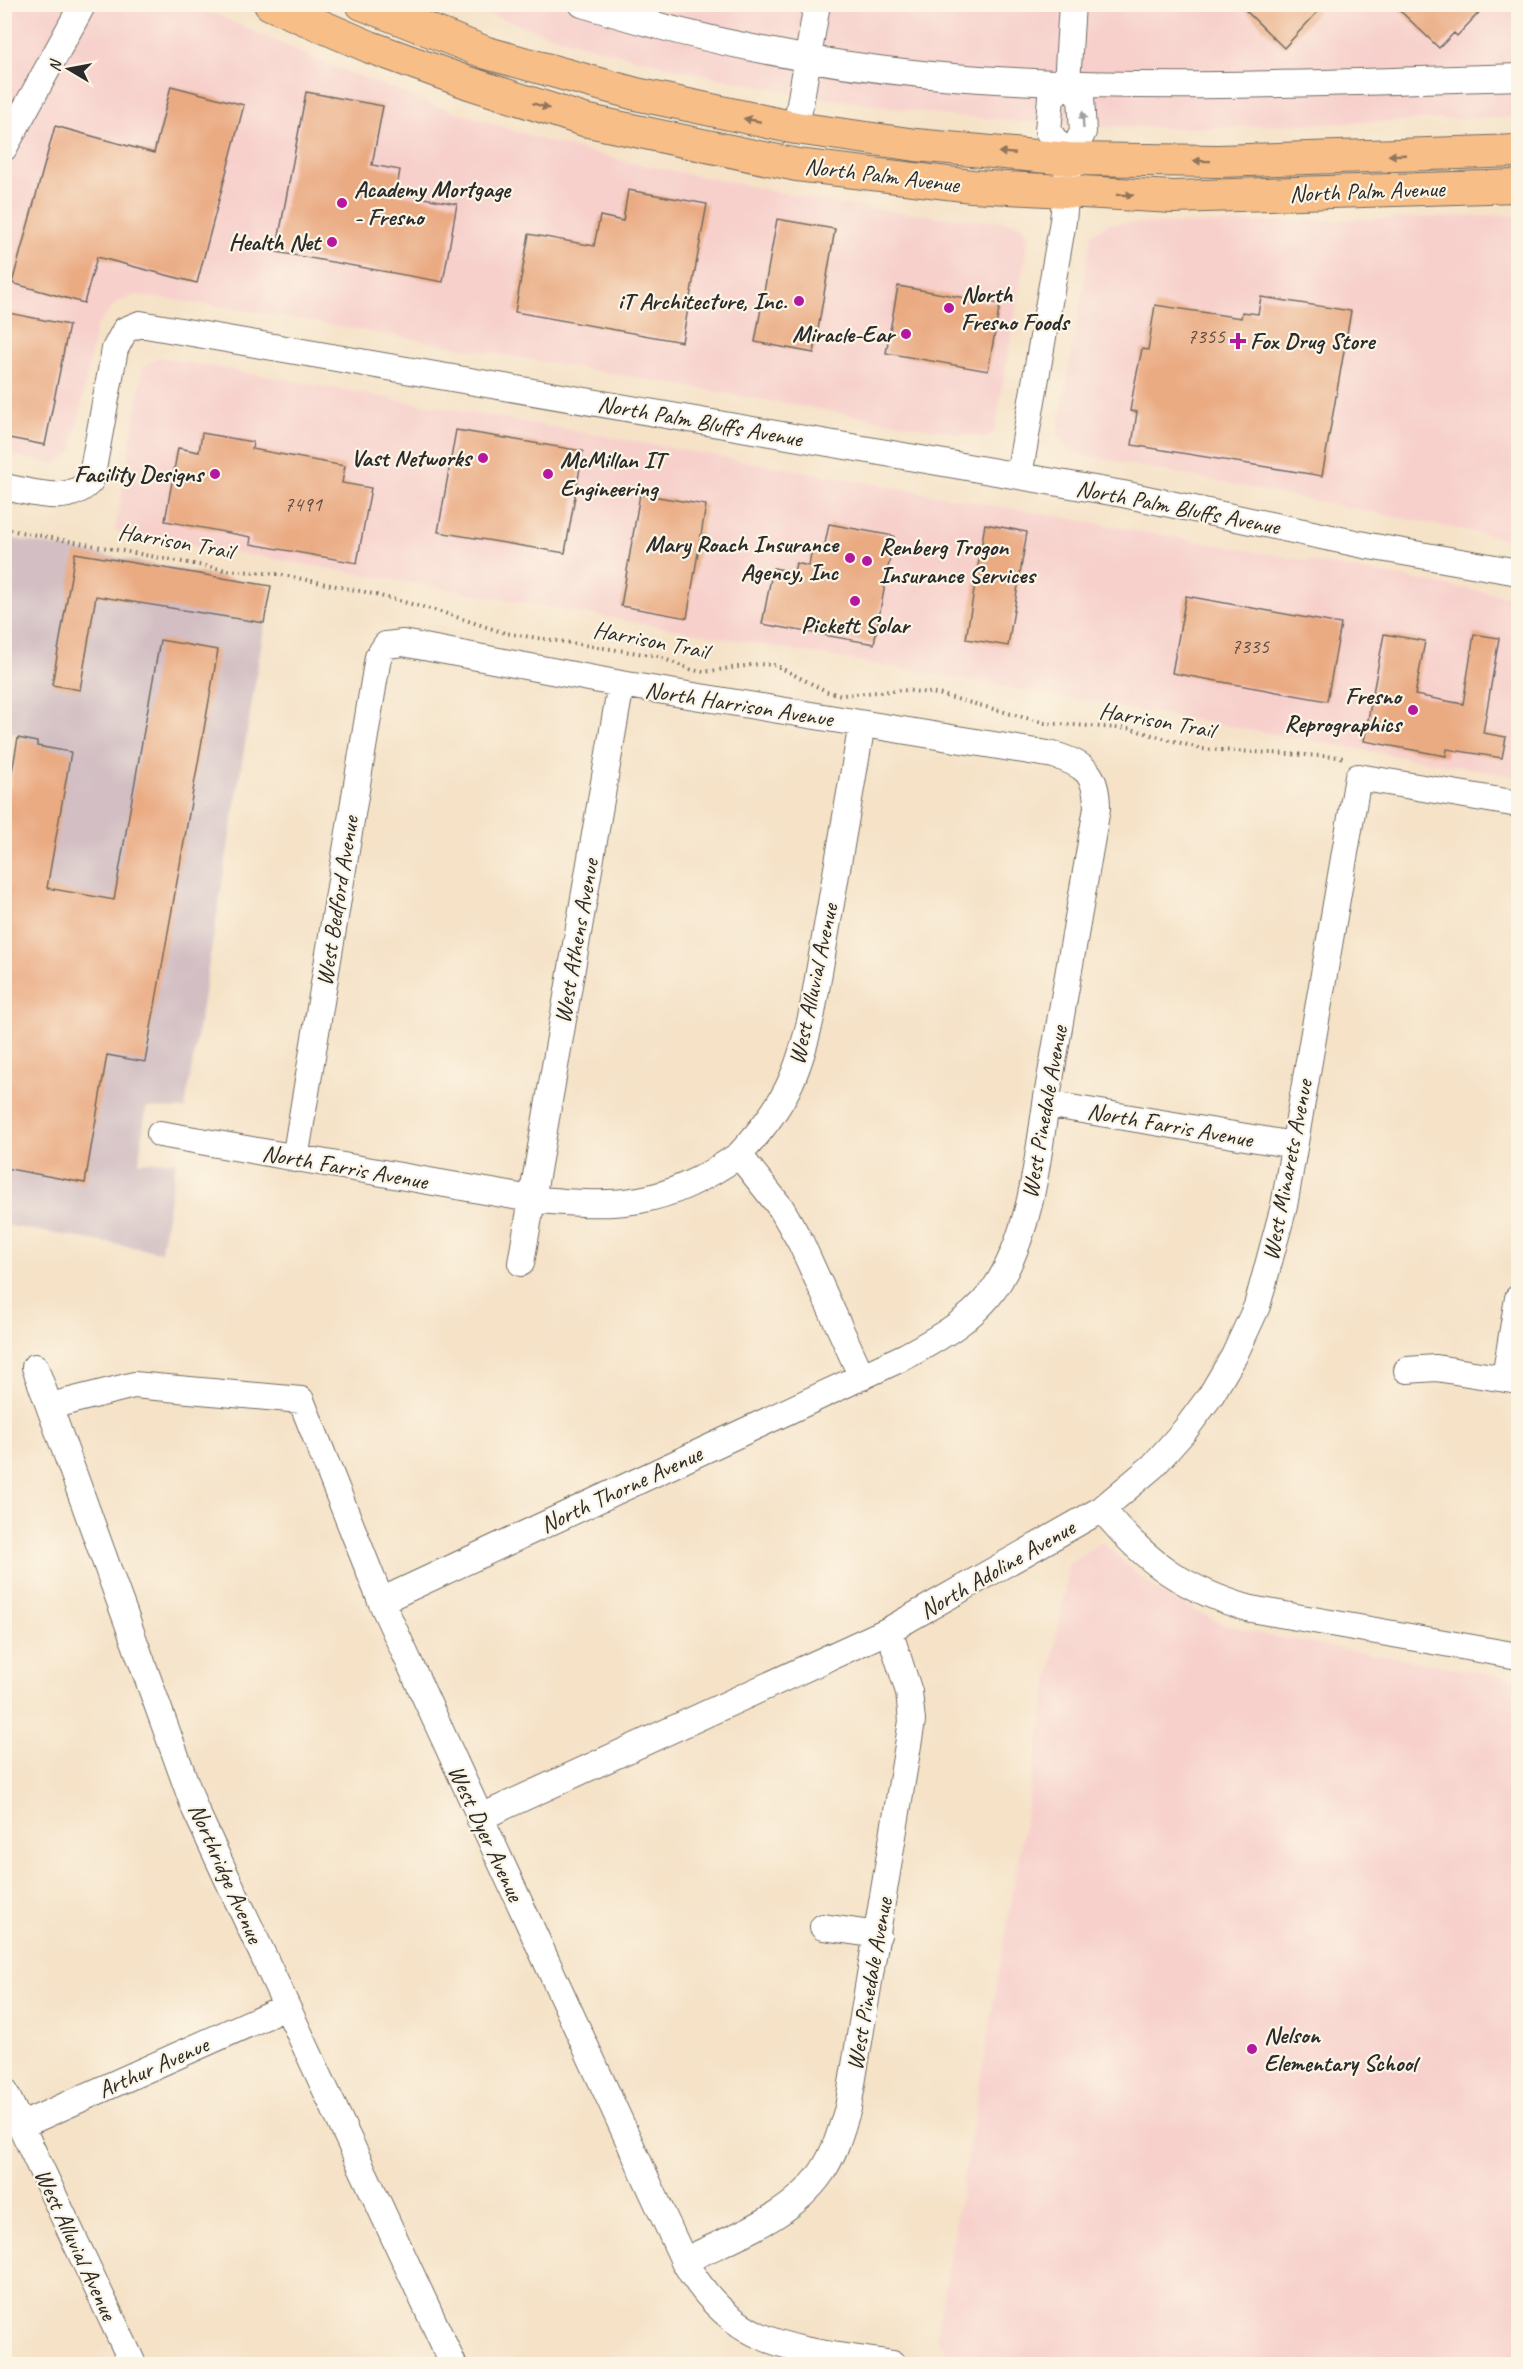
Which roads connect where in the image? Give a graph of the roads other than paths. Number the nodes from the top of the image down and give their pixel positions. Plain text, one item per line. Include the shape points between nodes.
1 (82, 4) edge
2 (270, 4) edge
3 (582, 4) edge
4 (817, 4) edge
5 (1072, 4) edge
6 (382, 8) edge
7 (310, 22) junction
8 (370, 47) junction
9 (808, 58) junction
10 (1518, 77) edge
11 (1067, 83) junction
12 (636, 94) junction
13 (796, 129) junction
14 (4, 148) edge
15 (1518, 151) edge
16 (1069, 159) junction
17 (1518, 169) edge
18 (1518, 186) edge
19 (1358, 192) junction
20 (1066, 193) junction
21 (1019, 476) junction
22 (4, 487) edge
23 (1518, 572) edge
24 (386, 645) joint
25 (621, 684) junction
26 (862, 724) junction
27 (1089, 772) joint
28 (1518, 804) edge
29 (1046, 1104) junction
30 (160, 1134) dead end
31 (1294, 1145) junction
32 (739, 1155) junction
33 (295, 1158) junction
34 (531, 1199) junction
35 (521, 1263) dead end
36 (1518, 1298) edge
37 (35, 1367) dead end
38 (1407, 1370) dead end
39 (862, 1377) junction
40 (1512, 1379) edge
41 (50, 1406) junction
42 (1102, 1509) junction
43 (381, 1601) junction
44 (890, 1630) junction
45 (1518, 1656) edge
46 (479, 1818) junction
47 (823, 1927) dead end
48 (878, 1935) junction
49 (286, 2007) junction
50 (4, 2090) edge
51 (20, 2127) junction
52 (684, 2261) junction
53 (133, 2364) edge
54 (453, 2364) edge
55 (892, 2364) edge

1 - 14 street
2 - 7 main road, North Palm Avenue
3 - 9 street via 693,34
4 - 9 street
5 - 11 street
6 - 7 main road via 385,21 372,25 334,13
6 - 12 main road, North Palm Avenue via 487,53
7 - 8 main road, North Palm Avenue
8 - 12 main road via 380,38 397,37 550,87
8 -> 20 main road, North Palm Avenue via 575,117 658,137 879,177
9 - 11 street via 929,75
9 - 13 street
10 - 11 street via 1266,85
16 -> 11 street via 1083,132 1082,97
11 - 16 street via 1051,97 1048,131
13 -> 12 main road, North Palm Avenue
16 -> 13 main road, North Palm Avenue
15 -> 16 main road, North Palm Avenue via 1218,161
16 - 20 street
17 - 19 main road via 1439,172
18 - 19 main road, North Palm Avenue
20 -> 19 main road, North Palm Avenue via 1173,197
20 - 21 street
21 - 22 street, North Palm Bluffs Avenue via 140,324 126,330 115,349 91,480 68,496
21 - 23 street, North Palm Bluffs Avenue
24 - 25 street, North Harrison Avenue via 403,643
24 - 33 street, West Bedford Avenue via 378,657
25 - 26 street, North Harrison Avenue
25 - 34 street, West Athens Avenue
26 - 27 street, North Harrison Avenue via 1054,755
26 - 32 street, West Alluvial Avenue via 803,1054 785,1097
27 - 29 street, West Pinedale Avenue via 1097,789 1096,808
28 - 31 street, West Minarets Avenue via 1353,769
29 - 31 street, North Farris Avenue
29 - 39 street, West Pinedale Avenue via 1025,1222 1000,1281 946,1334
30 - 33 street, North Farris Avenue
31 - 42 street, West Minarets Avenue via 1272,1255 1257,1306 1234,1356 1185,1430 1154,1466
32 - 34 street, North Farris Avenue via 704,1179 627,1203 587,1205
32 - 39 street via 781,1208 801,1243
33 - 34 street, North Farris Avenue
34 - 35 street
36 - 40 street
37 - 41 street, Northridge Avenue
38 - 40 street via 1436,1368
39 - 43 street, North Thorne Avenue
41 - 43 street, West Dyer Avenue via 134,1386 301,1400
41 - 49 street, Northridge Avenue via 195,1809
42 - 44 street, North Adoline Avenue
42 - 45 street, North Adoline Avenue via 1136,1547 1171,1576 1219,1600
43 - 46 street, West Dyer Avenue
44 - 46 street, North Adoline Avenue
44 - 48 street, West Pinedale Avenue via 909,1692 912,1721
46 - 52 street, West Dyer Avenue
47 - 48 street
48 - 52 street, West Pinedale Avenue via 848,2108 823,2170 788,2207
49 - 51 street, Arthur Avenue
49 - 54 street, Northridge Avenue
50 - 51 street, West Alluvial Avenue
51 - 53 street, West Alluvial Avenue
52 - 55 street, West Dyer Avenue via 700,2289 716,2306 735,2324 763,2338 802,2350

